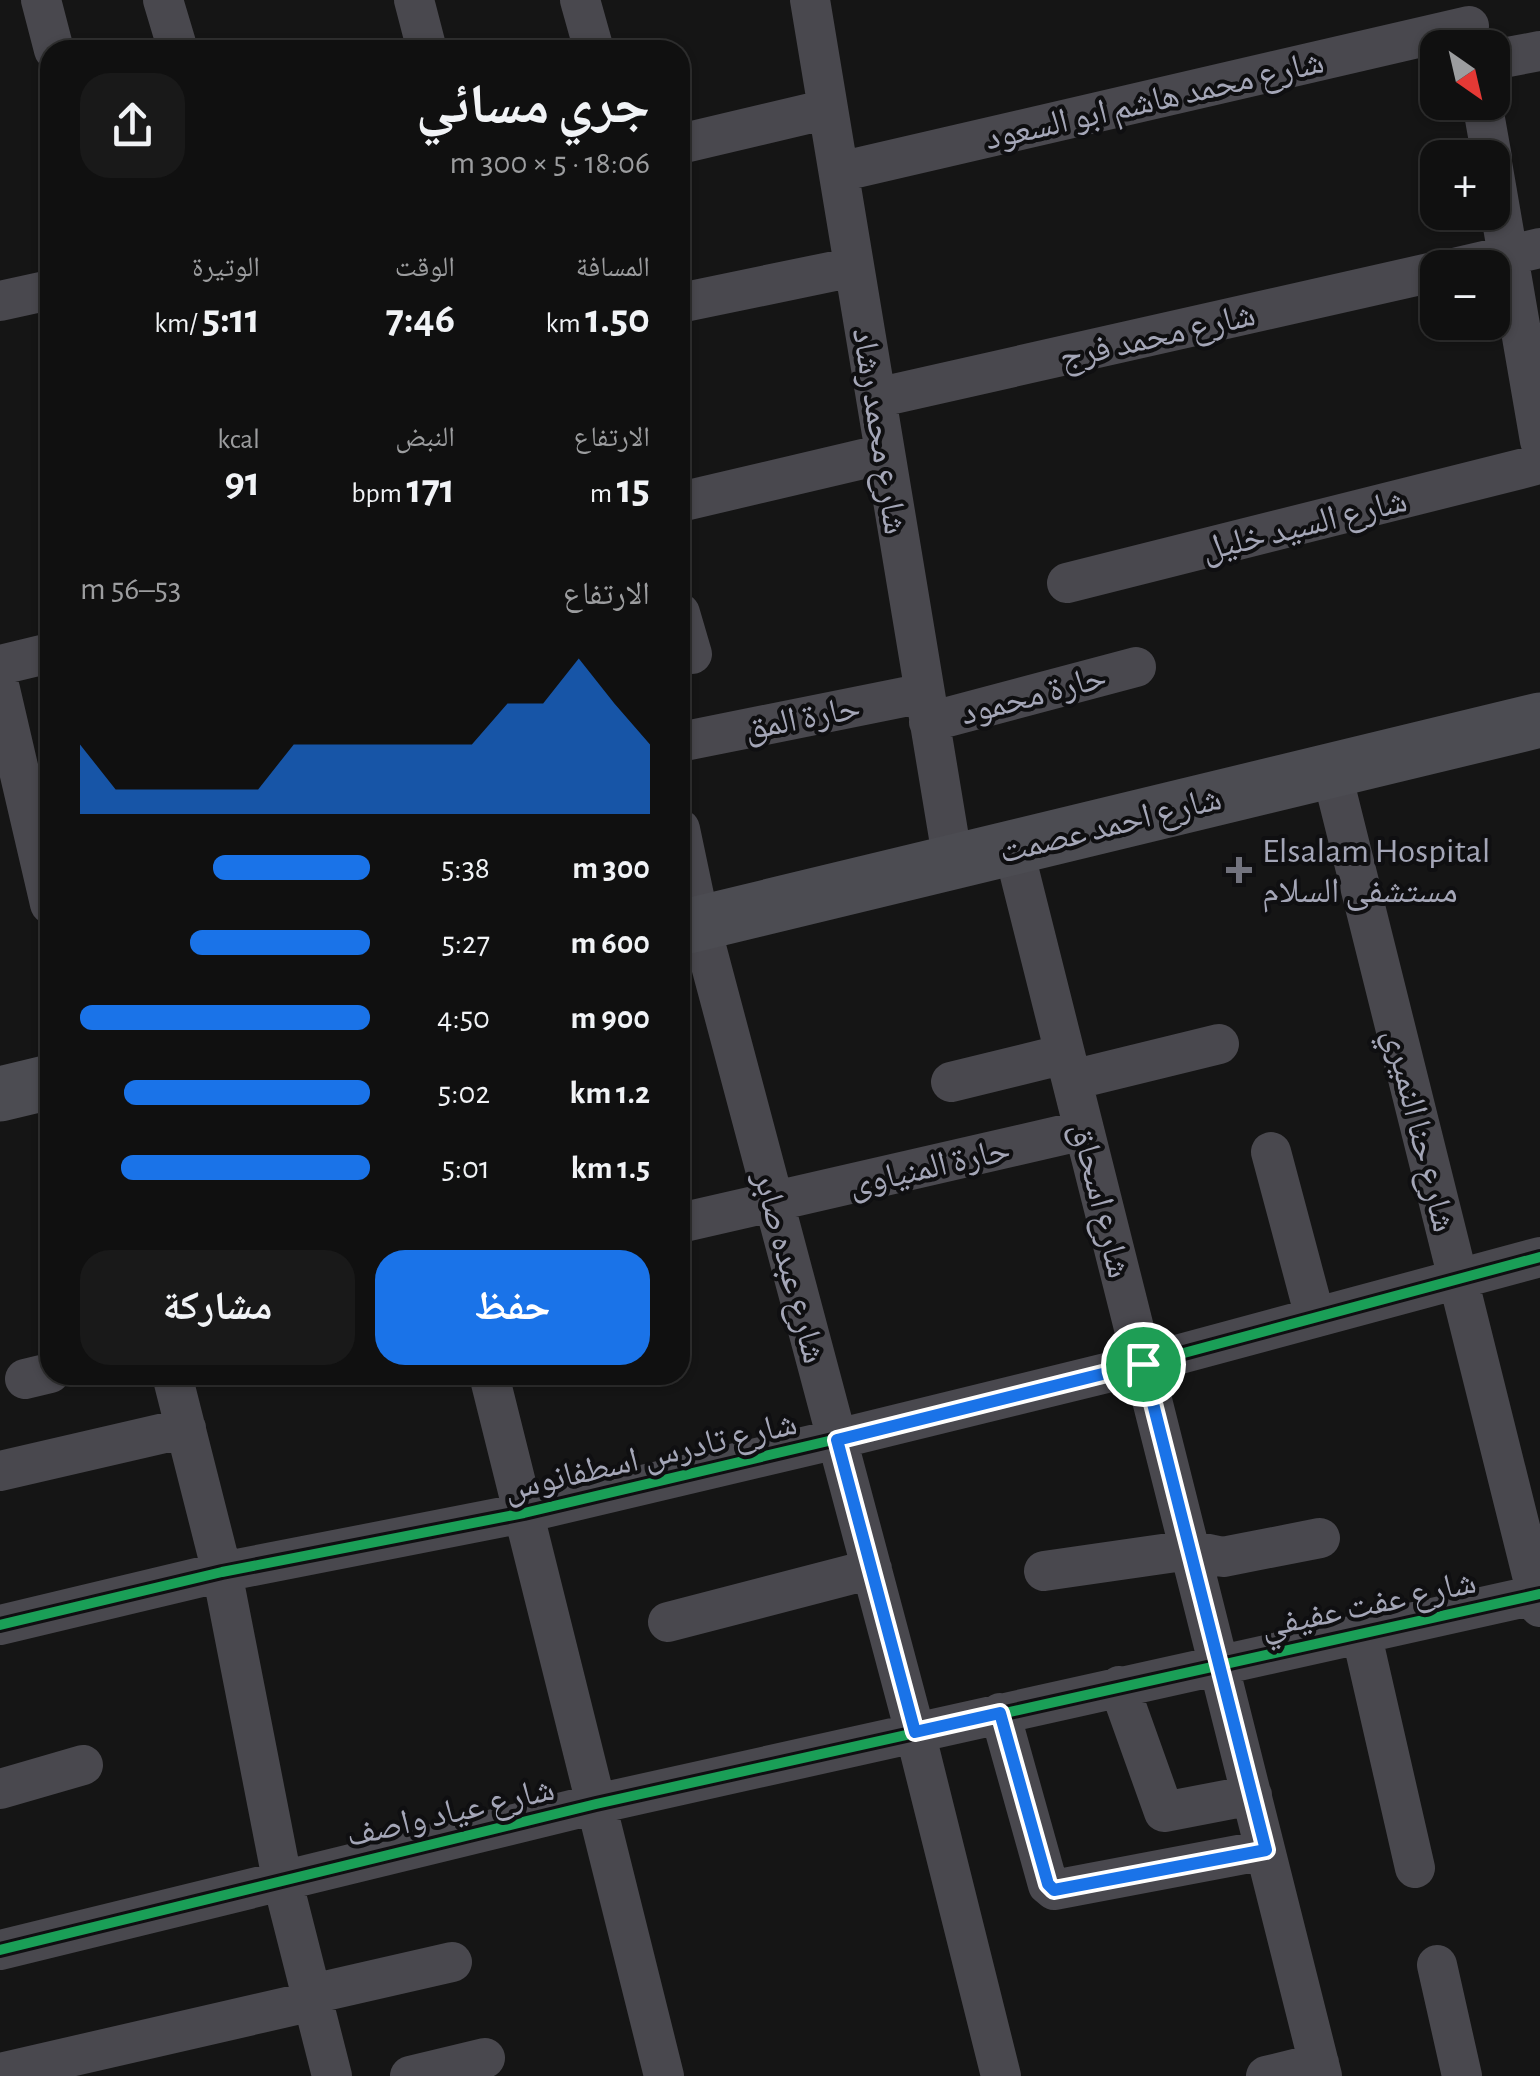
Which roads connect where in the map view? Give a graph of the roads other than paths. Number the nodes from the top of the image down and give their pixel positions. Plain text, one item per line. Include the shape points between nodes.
1 (41, 0) edge
2 (164, 0) edge
3 (414, 0) edge
4 (580, 0) edge
5 (810, 0) edge
6 (1469, 25) edge
7 (51, 40) edge
8 (175, 40) edge
9 (424, 40) edge
10 (591, 40) edge
11 (1540, 51) edge
12 (1510, 57) edge
13 (828, 109) junction
14 (690, 142) edge
15 (839, 172) junction
16 (1510, 212) edge
17 (1524, 252) edge
18 (854, 267) junction
19 (1420, 275) edge
20 (40, 292) edge
21 (0, 302) edge
22 (690, 302) edge
23 (876, 398) junction
24 (1540, 441) edge
25 (884, 454) junction
26 (1540, 464) edge
27 (690, 500) edge
28 (1067, 583) dead end
29 (690, 647) edge
30 (692, 654) dead end
31 (40, 655) edge
32 (0, 665) edge
33 (1136, 667) dead end
34 (0, 689) edge
35 (926, 707) junction
36 (1540, 720) edge
37 (690, 741) edge
38 (1331, 770) junction
39 (1013, 847) junction
40 (40, 861) edge
41 (953, 862) junction
42 (690, 926) edge
43 (1219, 1044) dead end
44 (1068, 1067) junction
45 (951, 1082) dead end
46 (40, 1084) edge
47 (0, 1094) edge
48 (1084, 1130) junction
49 (1271, 1152) dead end
50 (774, 1202) junction
51 (690, 1221) edge
52 (1540, 1257) edge
53 (1458, 1278) junction
54 (1315, 1317) junction
55 (1143, 1364) junction
56 (175, 1385) edge
57 (492, 1385) edge
58 (186, 1428) junction
59 (837, 1440) junction
60 (0, 1471) edge
61 (524, 1513) junction
62 (1320, 1538) dead end
63 (1190, 1550) junction
64 (872, 1569) junction
65 (1044, 1571) dead end
66 (222, 1572) junction
67 (1539, 1599) edge
68 (668, 1622) dead end
69 (0, 1625) edge
70 (1361, 1632) junction
71 (1218, 1664) junction
72 (1119, 1686) junction
73 (1000, 1713) junction
74 (915, 1732) junction
75 (83, 1765) dead end
76 (0, 1789) edge
77 (1252, 1795) junction
78 (596, 1804) junction
79 (1266, 1850) junction
80 (1415, 1868) dead end
81 (282, 1878) junction
82 (0, 1950) edge
83 (452, 1962) dead end
84 (1437, 1964) dead end
85 (312, 1998) junction
86 (485, 2058) dead end
87 (1321, 2070) edge
88 (1, 2071) edge
89 (332, 2076) edge
90 (410, 2076) edge
91 (664, 2076) edge
92 (1001, 2076) edge
93 (1266, 2076) edge
94 (1462, 2076) edge

1 - 7 street
2 - 8 street
3 - 9 street
4 - 10 street
5 - 13 street, شارع محمد رشاد
6 - 15 street, شارع محمد هاشم ابو السعود
11 - 12 street
13 - 14 street
13 - 15 street, شارع محمد رشاد
15 - 18 street, شارع محمد رشاد
16 - 17 street
17 - 24 street
18 - 22 street
18 - 23 street, شارع محمد رشاد
19 - 23 street, شارع محمد فرج
20 - 21 street
23 - 25 street, شارع محمد رشاد
25 - 27 street
25 - 35 street, شارع محمد رشاد
26 - 28 street, شارع السيد خليل
29 - 30 street
31 - 32 street
33 - 35 street, حارة محمود
34 - 40 street
35 - 37 street, حارة المق
35 - 41 street, شارع محمد رشاد
36 - 38 main road, شارع احمد عصمت
38 - 39 main road, شارع احمد عصمت
38 - 53 street, شارع حنا النميري
39 - 41 main road, شارع احمد عصمت
39 - 44 street, شارع اسحاق
41 - 42 main road, شارع احمد عصمت
42 - 50 street, شارع عبده صابر
43 - 44 street
44 - 45 street
44 - 48 street, شارع اسحاق
46 - 47 main road
48 - 50 street, حارة المنياوى
48 - 55 street, شارع اسحاق
49 - 54 street
50 - 51 street, حارة المنياوى
50 - 59 street, شارع عبده صابر
52 - 53 street, شارع تادرس اسطفانوس
53 - 54 street, شارع تادرس اسطفانوس
53 - 67 street, شارع حنا النميري
54 - 55 street, شارع تادرس اسطفانوس
55 - 59 street, شارع تادرس اسطفانوس
55 - 63 street, شارع اسحاق
56 - 58 street
57 - 61 street
58 - 60 street
58 - 66 street
59 - 61 street, شارع تادرس اسطفانوس
59 - 64 street, شارع عبده صابر
61 - 66 street, شارع تادرس اسطفانوس
61 - 78 street
62 - 63 street via 1223,1557
63 - 65 street
63 - 71 street, شارع اسحاق
64 - 68 street
64 - 74 street, شارع عبده صابر
66 - 69 street, شارع تادرس اسطفانوس
66 - 81 street
67 - 70 street, شارع عفت عفيفي
70 - 71 street, شارع عفت عفيفي
70 - 80 street
71 - 72 street, شارع عفت عفيفي
71 - 77 street, شارع اسحاق
72 - 73 street, شارع عفت عفيفي
72 - 77 street via 1164,1812
73 - 74 street, شارع عفت عفيفي
73 - 79 street via 1054,1890
74 - 78 street, شارع عياد واصف
74 - 92 street, شارع عبده صابر
75 - 76 street
77 - 79 street, شارع اسحاق
78 - 81 street, شارع عياد واصف
78 - 91 street
79 - 87 street, شارع اسحاق
81 - 82 street, شارع عياد واصف
81 - 85 street
83 - 85 street
84 - 94 street
85 - 88 street
85 - 89 street
86 - 90 street
87 - 93 street

